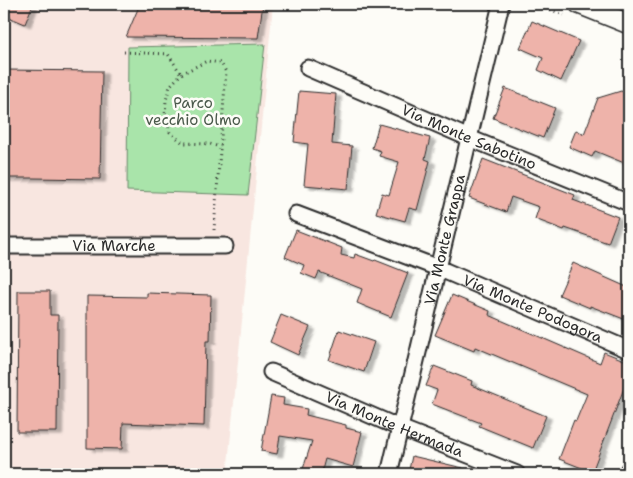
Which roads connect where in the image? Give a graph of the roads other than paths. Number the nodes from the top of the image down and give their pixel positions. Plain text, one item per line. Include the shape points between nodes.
1 (501, 4) edge
2 (579, 4) edge
3 (626, 22) edge
4 (308, 68) dead end
5 (469, 138) junction
6 (629, 203) edge
7 (296, 214) dead end
8 (4, 246) edge
9 (219, 246) road end
10 (438, 268) junction
11 (629, 350) edge
12 (271, 372) dead end
13 (400, 428) junction
14 (629, 469) edge
15 (389, 474) edge
16 (517, 474) edge
17 (627, 474) edge

1 - 5 street, Via Monte Grappa
2 - 3 street
4 - 5 street, Via Monte Sabotino
5 - 6 street, Via Monte Sabotino
5 - 10 street, Via Monte Grappa
7 - 10 street, Via Monte Podogora
8 - 9 street, Via Marche
10 - 11 street, Via Monte Podogora
10 - 13 street, Via Monte Grappa
12 - 13 street, Via Monte Hermada
13 - 15 street, Via Monte Grappa
13 - 16 street, Via Monte Hermada
14 - 17 street

